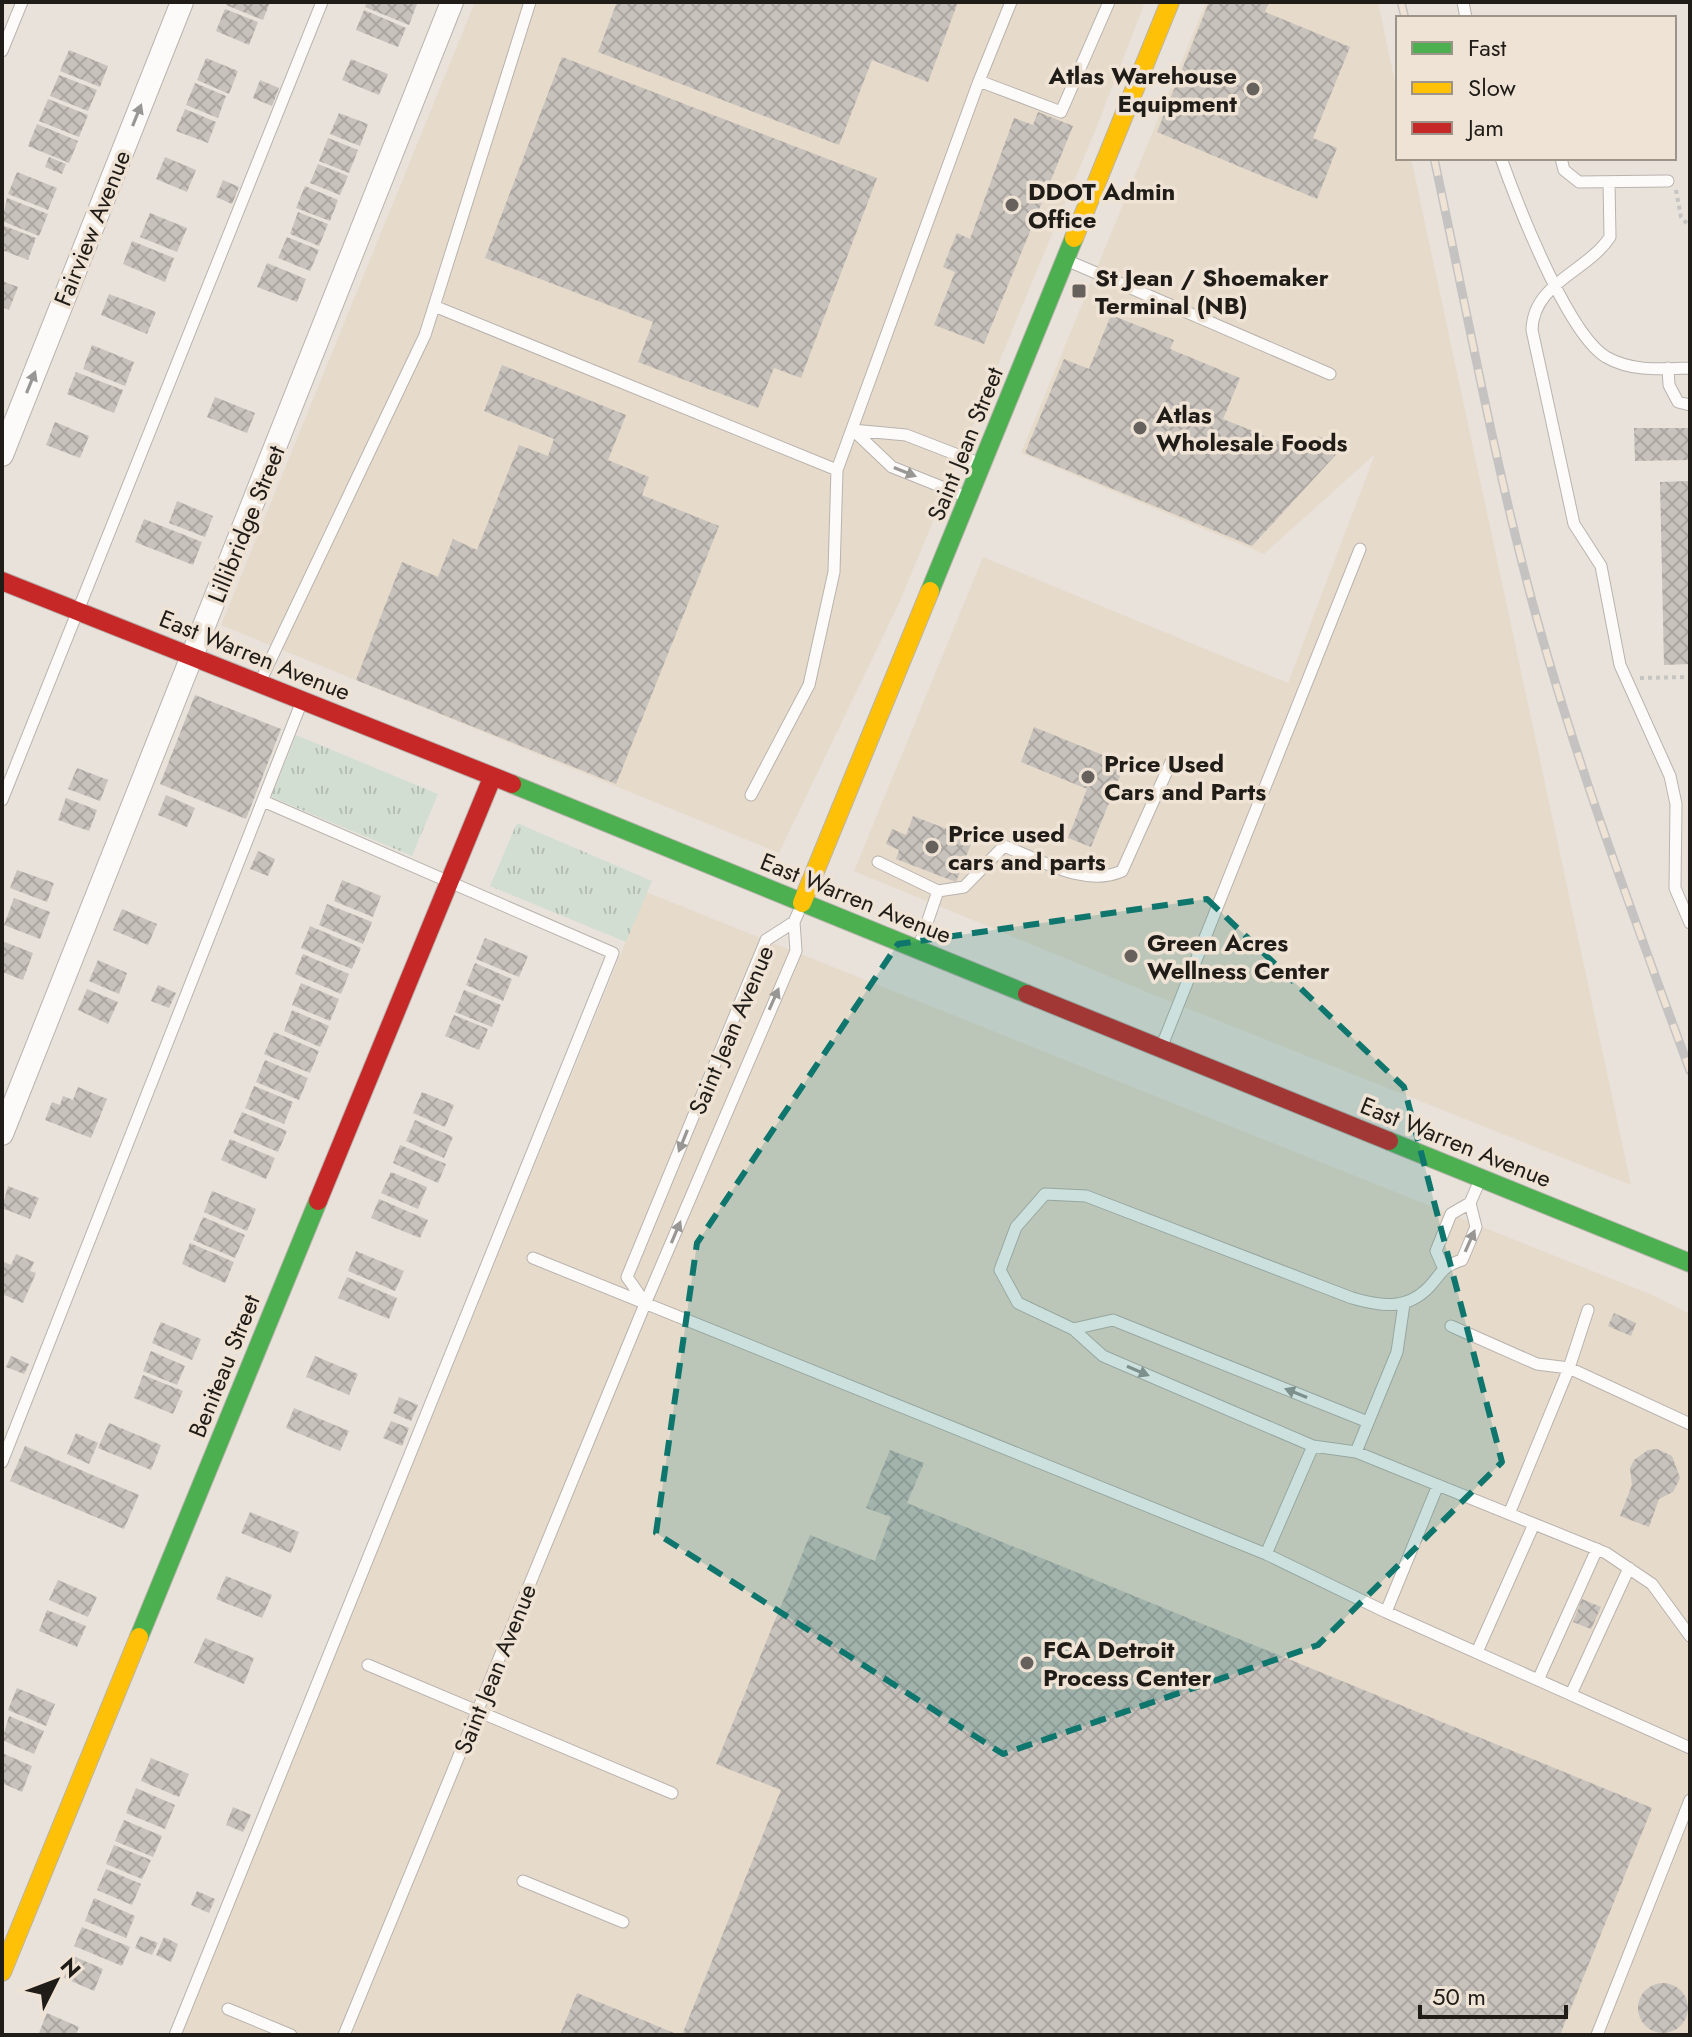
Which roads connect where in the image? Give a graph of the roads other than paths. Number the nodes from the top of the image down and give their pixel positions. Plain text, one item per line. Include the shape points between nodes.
1 (22, 2) edge
2 (182, 2) edge
3 (322, 2) edge
4 (452, 2) edge
5 (530, 2) edge
6 (1011, 2) edge
7 (1109, 2) edge
8 (1170, 2) edge
9 (2, 51) edge
10 (979, 81) junction
11 (1502, 160) edge
12 (1562, 160) edge
13 (1668, 181) road end
14 (1609, 182) junction
15 (1066, 259) junction
16 (1556, 285) junction
17 (434, 306) junction
18 (1668, 368) junction
19 (1690, 368) edge
20 (1330, 374) dead end
21 (1690, 405) edge
22 (852, 429) junction
23 (2, 455) edge
24 (983, 464) junction
25 (837, 470) junction
26 (969, 497) junction
27 (1360, 549) dead end
28 (2, 581) edge
29 (77, 611) junction
30 (194, 655) junction
31 (260, 683) junction
32 (302, 700) junction
33 (1171, 762) dead end
34 (492, 778) junction
35 (751, 795) dead end
36 (2, 800) edge
37 (263, 801) junction
38 (878, 862) dead end
39 (449, 879) junction
40 (938, 891) junction
41 (802, 903) junction
42 (794, 922) junction
43 (1690, 923) edge
44 (917, 950) junction
45 (1161, 1048) junction
46 (2, 1134) edge
47 (1481, 1178) junction
48 (1470, 1203) junction
49 (533, 1258) dead end
50 (1690, 1263) edge
51 (1443, 1267) junction
52 (645, 1304) junction
53 (1404, 1304) junction
54 (1588, 1310) dead end
55 (1451, 1326) dead end
56 (1073, 1329) junction
57 (1569, 1368) junction
58 (1368, 1422) junction
59 (1690, 1424) edge
60 (1313, 1446) junction
61 (1356, 1452) junction
62 (2, 1462) edge
63 (1438, 1485) junction
64 (1509, 1514) junction
65 (1534, 1524) junction
66 (1597, 1549) junction
67 (1266, 1554) junction
68 (1629, 1568) junction
69 (1386, 1612) junction
70 (1690, 1636) edge
71 (1477, 1652) junction
72 (368, 1665) dead end
73 (1538, 1680) junction
74 (1571, 1694) junction
75 (478, 1711) junction
76 (1690, 1748) edge
77 (672, 1793) dead end
78 (1690, 1800) edge
79 (523, 1881) dead end
80 (623, 1922) dead end
81 (2, 1972) edge
82 (228, 2009) dead end
83 (175, 2035) edge
84 (291, 2035) edge
85 (344, 2035) edge
86 (1597, 2035) edge

1 - 9 lane
23 -> 2 street, Fairview Avenue
3 - 29 lane
4 - 30 street, Lillibridge Street
5 - 17 lane
6 - 10 lane
7 - 10 lane via 1061,112
8 - 15 street, Saint Jean Street
10 - 22 lane
11 - 16 lane
12 - 14 lane via 1564,170 1579,182
13 - 14 lane
14 - 16 lane via 1610,237 1592,259
15 - 20 lane
15 - 24 street, Saint Jean Street
16 - 18 lane via 1580,328 1606,356 1649,369
16 - 43 lane via 1538,301 1532,330 1574,524 1601,566 1625,678 1670,776 1676,804 1675,888
17 - 25 lane
17 - 31 lane
18 - 19 lane
18 - 21 lane via 1673,395
22 - 24 lane via 906,435
22 - 25 lane
22 -> 26 lane via 892,467
24 - 26 street, Saint Jean Street
25 - 35 lane via 834,572 809,685
26 - 41 street, Saint Jean Street
27 - 45 lane
28 - 29 street, East Warren Avenue
29 - 30 street, East Warren Avenue
29 - 36 lane
30 - 31 street, East Warren Avenue
30 - 46 street, Lillibridge Street
31 - 32 street, East Warren Avenue
32 - 34 street, East Warren Avenue
32 - 37 lane
33 - 40 lane via 1122,871 1107,877 1082,875 1004,846 964,887
34 - 39 street, Beniteau Street
34 - 41 street, East Warren Avenue
37 - 39 lane
37 - 62 lane
38 - 40 lane
39 - 81 street, Beniteau Street
39 - 83 lane via 613,953
40 - 44 lane
41 - 42 lane
41 - 44 street, East Warren Avenue
52 -> 42 lane, Saint Jean Avenue via 796,951
42 -> 52 lane, Saint Jean Avenue via 766,940 627,1277
44 - 45 street, East Warren Avenue
45 - 47 street, East Warren Avenue
47 - 48 lane
47 - 50 street, East Warren Avenue
48 - 51 lane via 1451,1214 1436,1251
51 -> 48 lane via 1462,1260 1476,1227
49 - 52 lane
51 - 53 lane via 1428,1288
52 - 67 lane
52 - 75 lane, Saint Jean Avenue
53 - 56 lane via 1352,1298 1086,1196 1045,1194 1016,1227 1000,1270 1018,1303
53 - 58 lane via 1397,1352
54 - 57 lane
55 - 57 lane via 1537,1364
58 -> 56 lane via 1113,1320
56 -> 60 lane via 1103,1356
57 - 59 lane
57 - 64 lane
58 - 61 lane
60 - 61 lane
60 - 67 lane
61 - 63 lane
63 - 64 lane
63 - 69 lane
64 - 65 lane
65 - 66 lane
65 - 71 lane
66 - 68 lane
66 - 73 lane
67 - 69 lane
68 - 70 lane via 1652,1584
68 - 74 lane
69 - 71 lane
71 - 73 lane
72 - 75 lane
73 - 74 lane
74 - 76 lane
75 - 77 lane
75 - 85 lane, Saint Jean Avenue
78 - 86 lane
79 - 80 lane
82 - 84 lane

